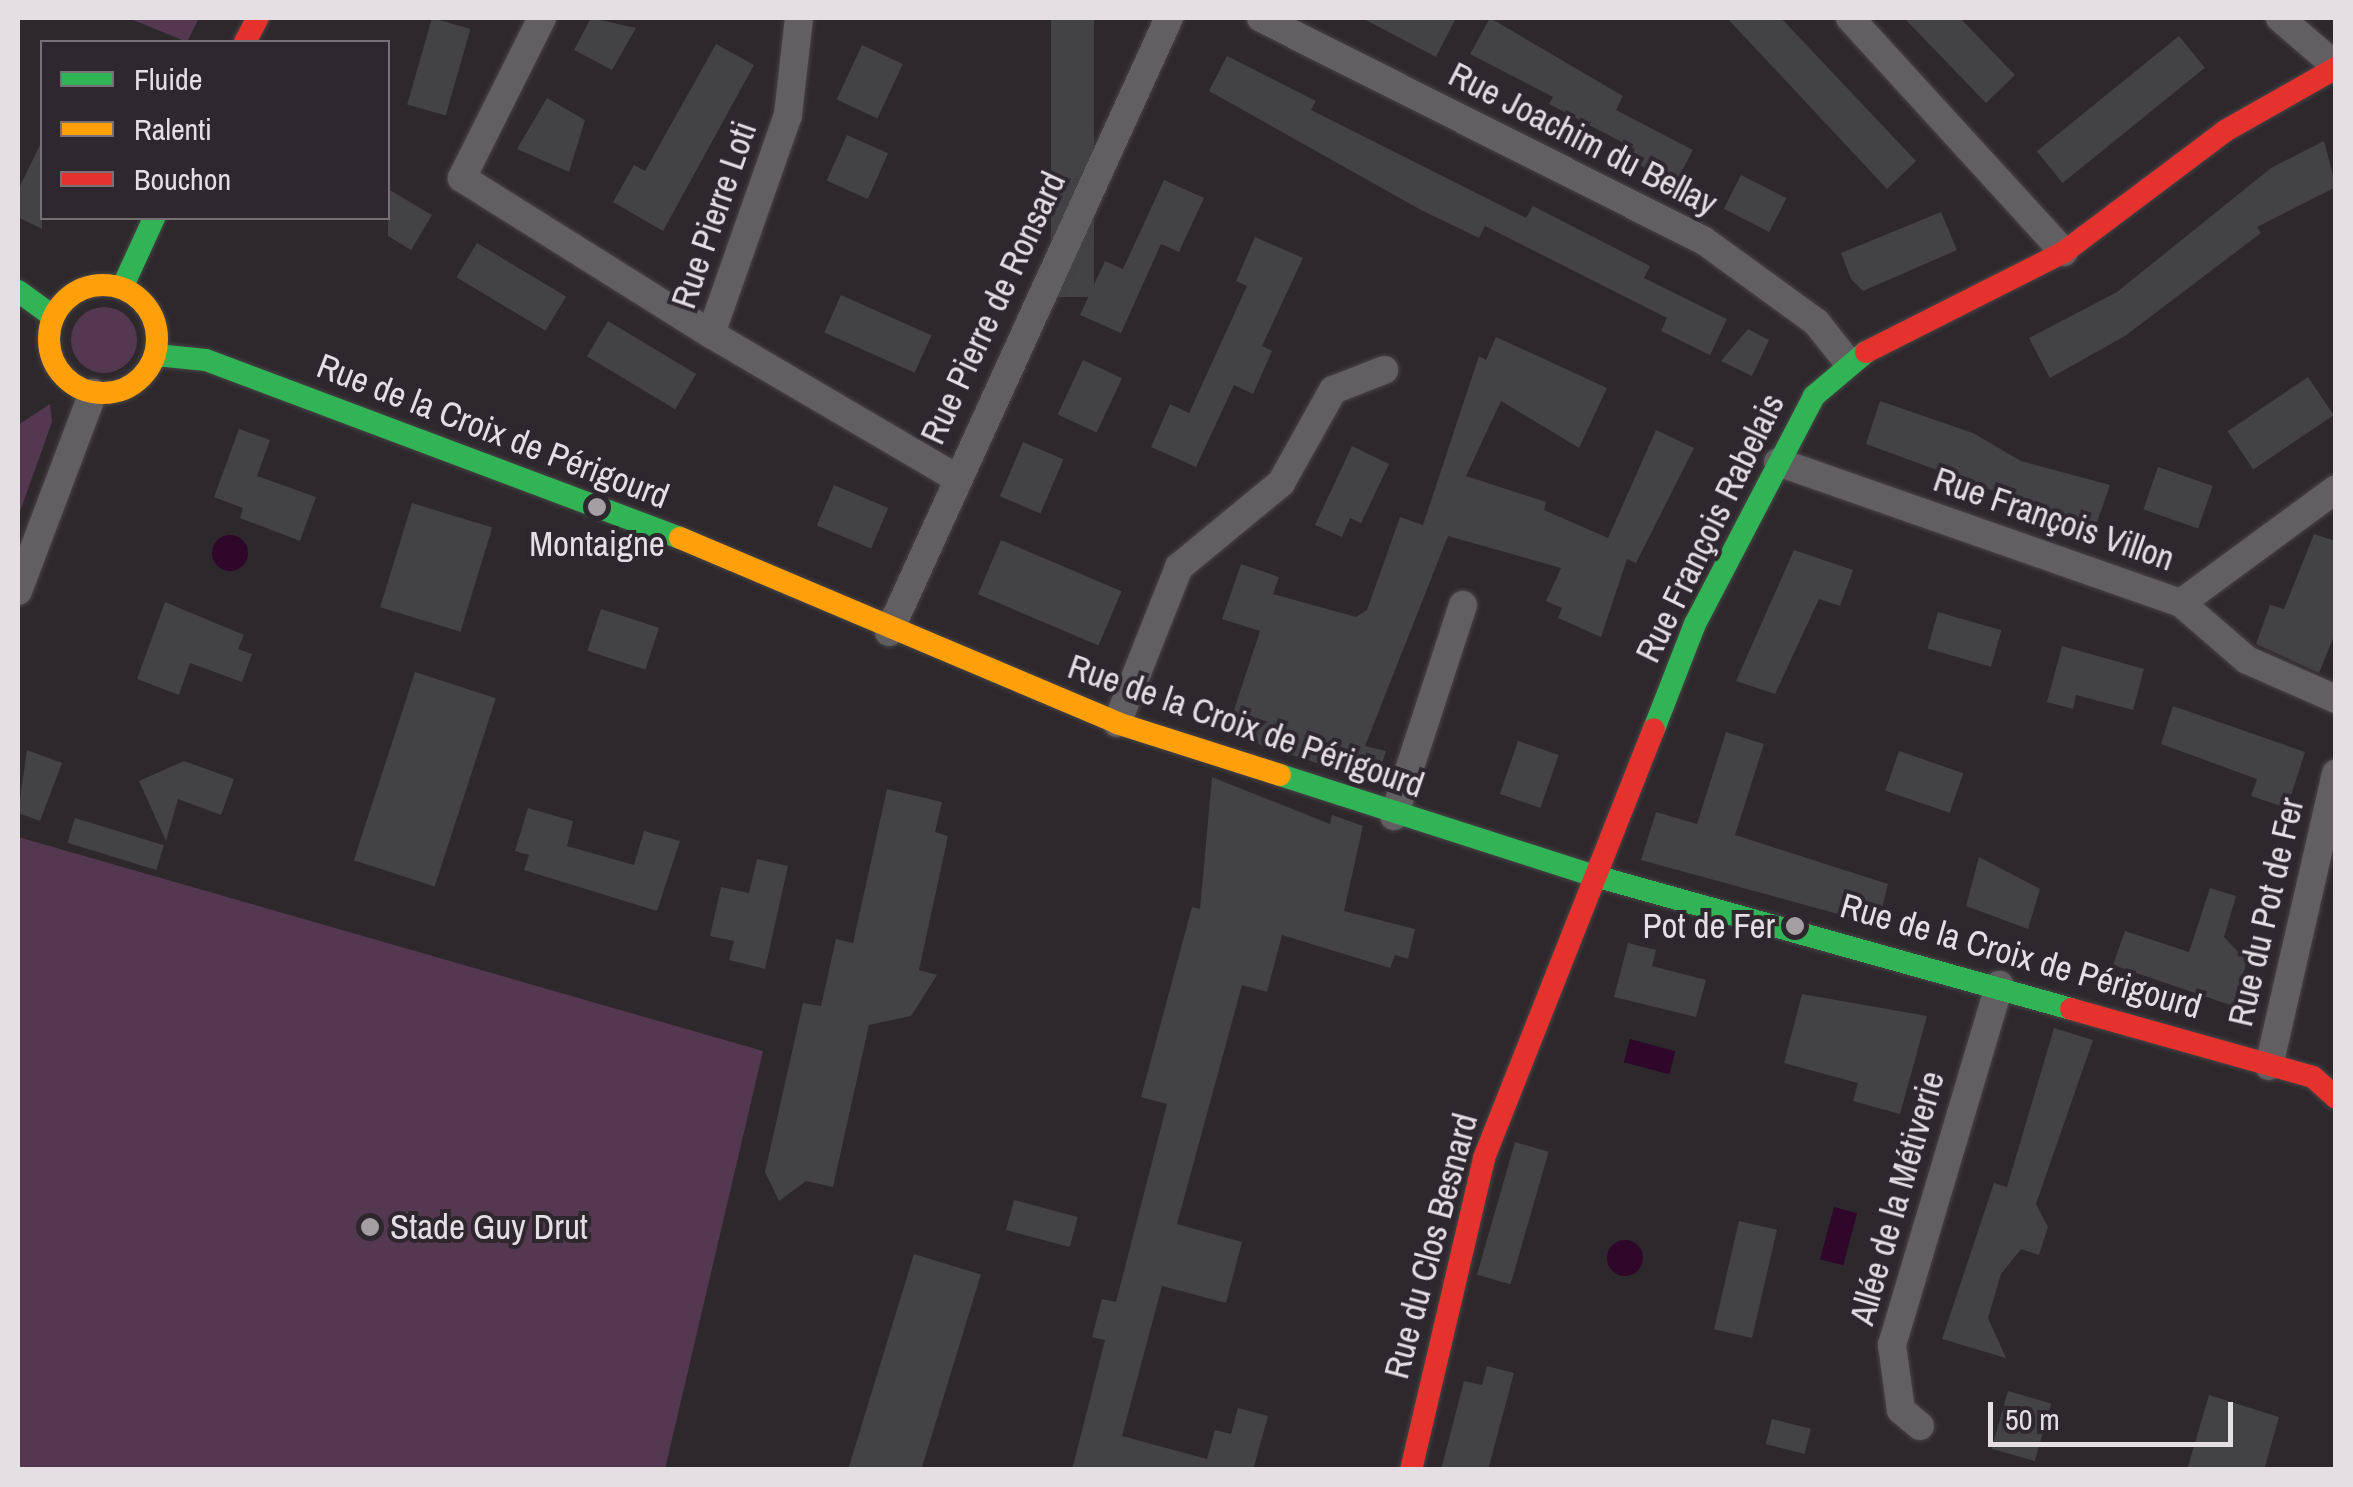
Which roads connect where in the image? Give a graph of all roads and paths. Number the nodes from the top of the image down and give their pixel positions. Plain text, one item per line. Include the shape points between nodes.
1 (258, 18) edge
2 (542, 18) edge
3 (799, 18) edge
4 (1169, 18) edge
5 (1261, 18) edge
6 (1850, 18) edge
7 (2280, 18) edge
8 (246, 40) edge
9 (2336, 67) edge
10 (153, 220) edge
11 (2064, 252) junction
12 (122, 288) junction
13 (18, 290) edge
14 (54, 317) junction
15 (711, 334) junction
16 (156, 355) junction
17 (1847, 361) junction
18 (1384, 370) dead end
19 (93, 393) junction
20 (1778, 462) junction
21 (956, 478) junction
22 (2336, 489) edge
23 (18, 590) edge
24 (2180, 602) junction
25 (1462, 605) dead end
26 (889, 632) junction
27 (2336, 699) edge
28 (1116, 724) junction
29 (2336, 774) edge
30 (1394, 816) junction
31 (1595, 876) junction
32 (1999, 985) junction
33 (2269, 1066) junction
34 (2336, 1098) edge
35 (1920, 1426) dead end
36 (1411, 1470) edge

1 - 8 street
2 - 15 street via 462,178
3 - 15 street, Rue Pierre Loti via 788,115
4 - 21 street, Rue Pierre de Ronsard
5 - 17 street, Rue Joachim du Bellay via 1704,240 1816,322
6 - 11 street
7 - 9 street
9 - 11 street, Rue François Rabelais via 2225,130
10 - 12 street
11 - 17 street, Rue François Rabelais
12 - 14 street via 84,288
12 - 16 street via 154,320
13 - 14 street
14 - 19 street via 57,368
15 - 21 street, Rue Pierre Loti
16 - 19 street via 132,386
16 - 26 street, Rue de la Croix de Périgourd via 206,360 597,507
17 - 20 street, Rue François Rabelais via 1814,396
18 - 28 street via 1333,390 1280,483 1179,568
19 - 23 street
20 - 24 street, Rue François Villon
20 - 31 street, Rue François Rabelais via 1695,624
21 - 26 street, Rue Pierre de Ronsard
22 - 24 street, Rue François Villon
24 - 27 street via 2247,660
25 - 30 street
26 - 28 street, Rue de la Croix de Périgourd
28 - 30 street, Rue de la Croix de Périgourd
29 - 33 street, Rue du Pot de Fer
30 - 31 street, Rue de la Croix de Périgourd
31 - 32 street, Rue de la Croix de Périgourd
31 - 36 street, Rue du Clos Besnard via 1484,1158
32 - 33 street, Rue de la Croix de Périgourd
32 - 35 street, Allée de la Métiverie via 1892,1344 1901,1410
33 - 34 street, Rue de la Croix de Périgourd via 2313,1078

